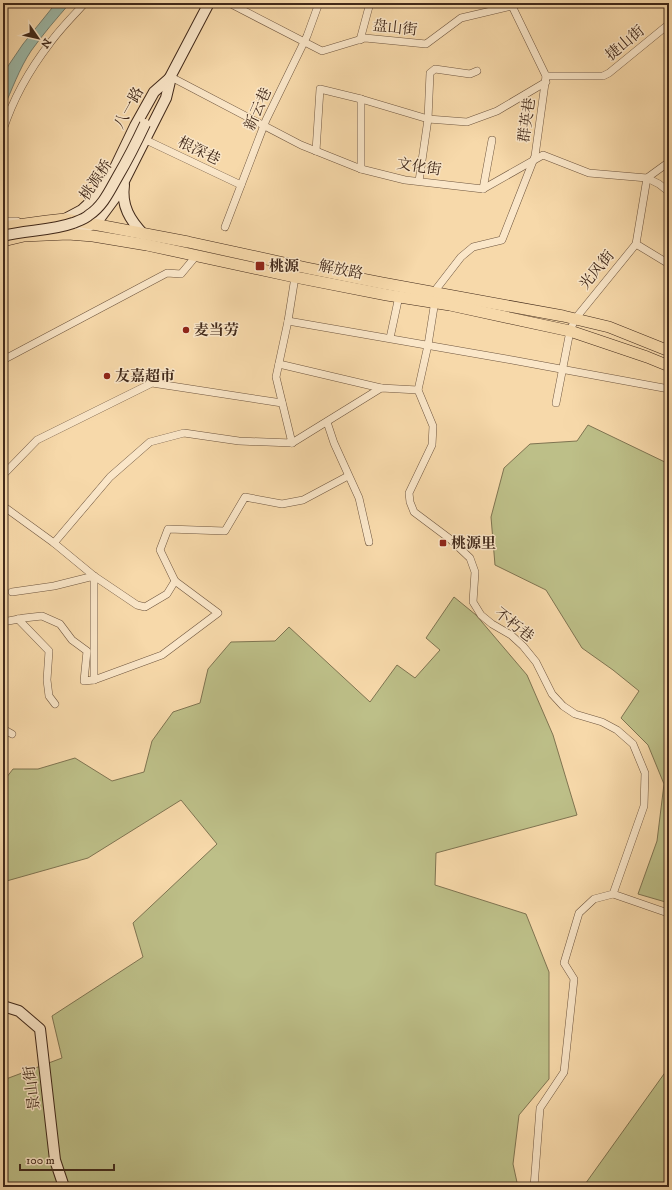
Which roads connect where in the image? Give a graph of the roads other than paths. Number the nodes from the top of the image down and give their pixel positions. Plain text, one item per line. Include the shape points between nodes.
1 (84, 3) edge
2 (209, 3) edge
3 (229, 3) edge
4 (319, 3) edge
5 (370, 3) edge
6 (511, 4) edge
7 (669, 24) edge
8 (360, 40) junction
9 (304, 42) junction
10 (477, 71) dead end
11 (171, 77) junction
12 (546, 79) junction
13 (361, 99) junction
14 (428, 119) junction
15 (264, 126) junction
16 (3, 130) edge
17 (146, 140) junction
18 (492, 140) dead end
19 (316, 151) junction
20 (534, 160) junction
21 (669, 162) edge
22 (361, 169) junction
23 (111, 176) junction
24 (647, 178) junction
25 (125, 179) junction
26 (419, 181) junction
27 (241, 185) junction
28 (483, 189) junction
29 (669, 192) edge
30 (65, 219) junction
31 (3, 221) edge
32 (47, 221) junction
33 (93, 224) junction
34 (3, 227) edge
35 (224, 227) dead end
36 (68, 234) junction
37 (144, 235) junction
38 (3, 236) edge
39 (117, 240) junction
40 (3, 241) edge
41 (636, 244) junction
42 (196, 256) junction
43 (669, 264) edge
44 (295, 277) junction
45 (399, 296) junction
46 (435, 297) junction
47 (575, 319) junction
48 (288, 321) junction
49 (570, 331) junction
50 (390, 338) junction
51 (428, 345) junction
52 (669, 351) edge
53 (3, 360) edge
54 (278, 364) junction
55 (669, 366) edge
56 (563, 369) junction
57 (381, 388) junction
58 (669, 389) edge
59 (418, 390) junction
60 (282, 403) junction
61 (556, 404) dead end
62 (327, 422) junction
63 (292, 443) junction
64 (3, 475) edge
65 (348, 476) junction
66 (3, 506) edge
67 (369, 542) dead end
68 (54, 543) junction
69 (94, 576) junction
70 (175, 581) junction
71 (12, 592) dead end
72 (18, 619) junction
73 (3, 622) edge
74 (94, 680) junction
75 (55, 704) dead end
76 (3, 729) edge
77 (12, 734) dead end
78 (613, 894) junction
79 (665, 912) dead end
80 (3, 1006) edge
81 (64, 1187) edge
82 (534, 1187) edge

1 - 16 street via 50,43 27,76
2 - 11 main road, 八一路
3 - 9 street, 盘山街
4 - 9 street, 新云巷
5 - 8 street
6 - 8 street, 盘山街 via 461,18 426,44 365,38
6 - 12 street
7 - 12 street, 捷山街 via 603,76
8 - 9 street, 盘山街 via 322,52
9 - 15 street, 新云巷
10 - 14 street via 470,74 435,69 430,73
11 - 15 street, 文化街
11 - 17 main road via 166,98
11 - 23 main road, 八一路 via 154,92
11 - 38 main road, 桃源桥, bridge via 107,196 98,208 89,216 72,224
12 - 14 street via 497,111 467,122
12 - 20 street, 群英巷
13 - 14 street
13 - 19 street via 320,89
13 - 22 street
14 - 26 street
15 - 19 street, 文化街
15 - 27 street, 新云巷
17 - 25 main road
17 - 27 street, 根深巷
18 - 28 street
19 - 22 street, 文化街
20 - 24 street via 543,155 589,173
20 - 28 street
20 - 46 street, 群英巷 via 502,240 473,247 437,288
21 - 24 street
22 - 26 street, 文化街
23 - 30 main road, 八一路 via 97,196 82,210
23 - 33 main road via 94,215
24 - 29 street
24 - 41 street, 光风街
25 - 33 main road via 117,195
25 - 37 main road via 124,205 134,224
26 - 28 street, 文化街
27 - 35 street, 新云巷
30 - 32 main road, 解放路
30 - 33 main road, 解放路
31 - 32 street
32 - 34 main road, 解放路
33 - 36 main road
33 - 37 main road, 解放路
33 - 39 main road via 102,234
36 - 39 main road, 解放路
36 - 40 main road, 解放路 via 24,236
37 - 46 main road, 解放路 via 376,282
39 - 42 main road, 解放路
41 - 43 street
41 - 47 street, 光风街
42 - 44 main road, 解放路
42 - 53 street via 181,274 167,273
44 - 45 main road, 解放路
44 - 48 street
45 - 46 main road, 解放路
45 - 50 street
46 - 47 main road, 解放路
46 - 49 main road, 解放路
46 - 51 street
47 - 49 street, 光风街
47 - 52 main road, 解放路 via 609,327
48 - 50 street
48 - 54 street
49 - 55 main road, 解放路
49 - 56 street, 光风街
50 - 51 street
51 - 56 street
51 - 59 street
54 - 57 street
54 - 60 street via 276,377
56 - 58 street
56 - 61 street, 光风街
57 - 59 street
57 - 62 street
59 - 78 street, 不朽巷 via 433,426 432,445 409,493 414,512 470,558 475,572 473,602 481,615 523,646 536,662 552,694 563,706 575,714 602,722 617,730 633,744 645,773 644,806
60 - 63 street
60 - 64 street via 152,383 37,440
62 - 63 street
62 - 65 street
63 - 68 street via 239,441 184,433 150,442 110,477
65 - 67 street via 359,498
65 - 70 street via 303,500 282,504 245,497 225,531 168,529 160,550
66 - 68 street
68 - 69 street
69 - 70 street via 137,605 145,607 167,594
69 - 71 street via 54,586
69 - 74 street
70 - 74 street via 218,613 162,655
72 - 73 street
72 - 74 street via 42,616 60,624 72,640 87,651 84,681
72 - 75 street via 49,651 47,680 49,696
76 - 77 street
78 - 79 street
78 - 82 street via 594,898 579,912 564,963 574,980 564,1072 540,1108
80 - 81 main road, 景山街 via 19,1011 40,1029 55,1160

